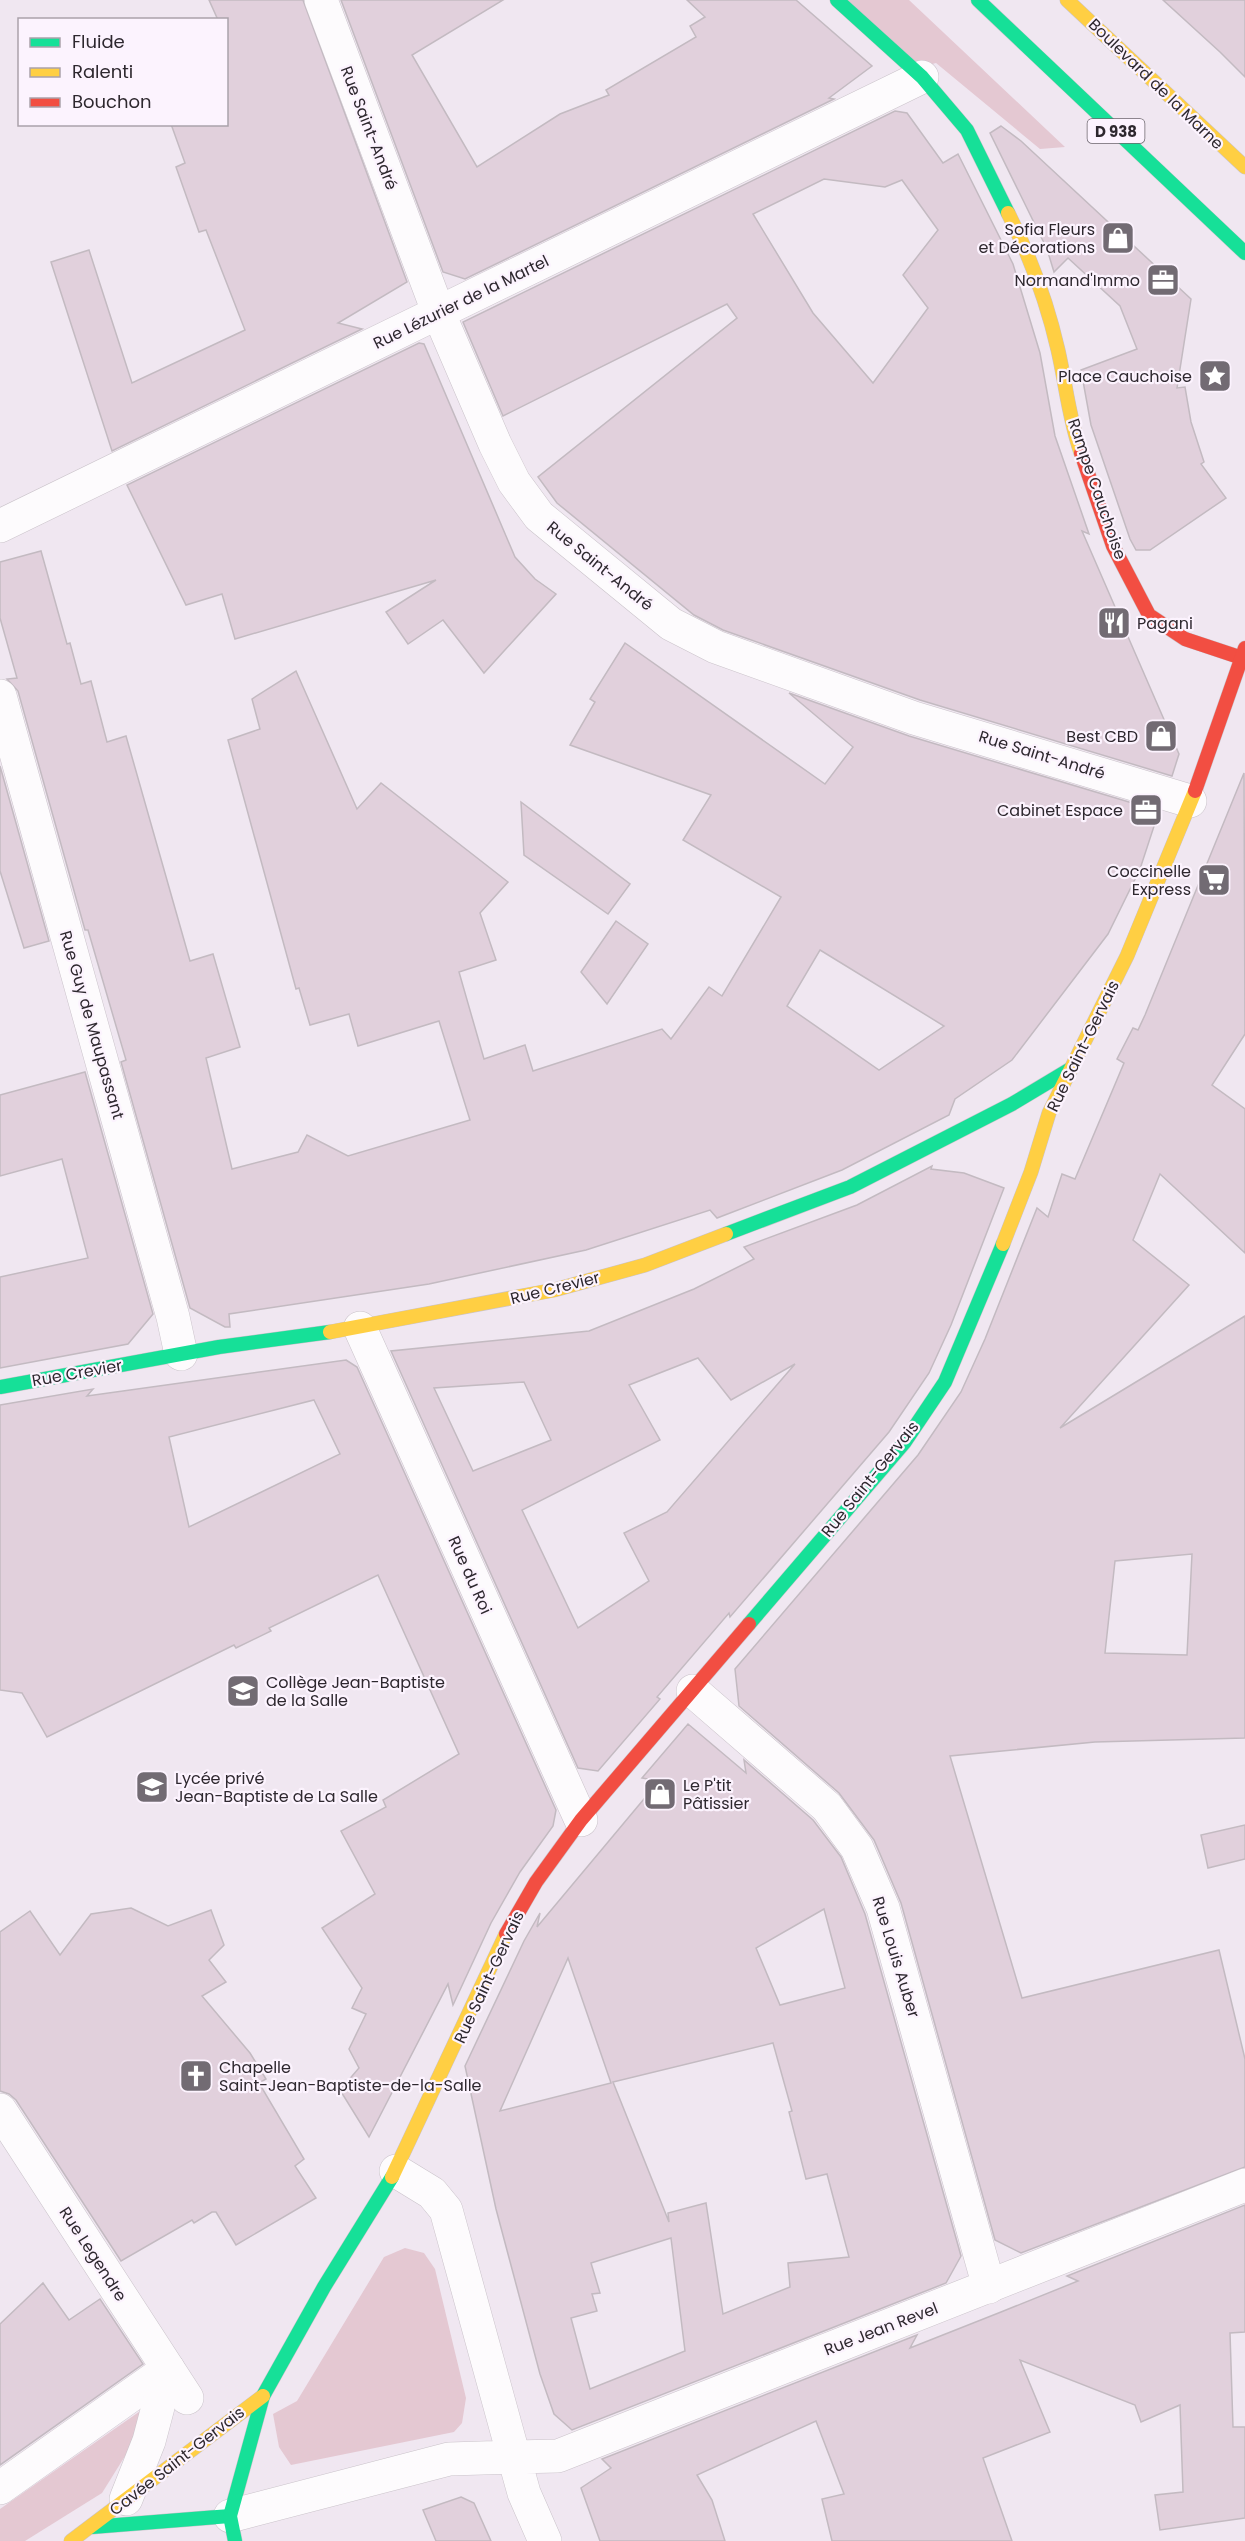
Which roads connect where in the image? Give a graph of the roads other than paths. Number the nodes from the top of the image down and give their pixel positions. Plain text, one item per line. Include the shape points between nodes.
1 (321, 0) edge
2 (837, 0) edge
3 (978, 0) edge
4 (1067, 0) edge
5 (922, 77) junction
6 (1245, 167) edge
7 (1245, 253) edge
8 (439, 314) junction
9 (0, 526) edge
10 (1243, 655) edge
11 (0, 696) edge
12 (1190, 801) junction
13 (1072, 1068) junction
14 (360, 1328) junction
15 (181, 1354) junction
16 (0, 1387) edge
17 (693, 1691) junction
18 (581, 1821) junction
19 (0, 2110) edge
20 (396, 2171) junction
21 (1245, 2185) edge
22 (989, 2287) junction
23 (168, 2369) junction
24 (263, 2396) junction
25 (187, 2397) dead end
26 (514, 2457) junction
27 (0, 2488) edge
28 (126, 2499) junction
29 (92, 2527) junction
30 (232, 2528) edge
31 (71, 2541) edge
32 (545, 2541) edge

1 - 8 street, Rue Saint-André
2 - 5 street, Rampe Cauchoise
3 - 7 street, D 938
4 - 6 street, Boulevard de la Marne
5 - 8 street, Rue Lézurier de la Martel
5 - 10 street, Rampe Cauchoise via 967,130 1030,257 1058,349 1073,430 1113,546 1149,615 1185,639
8 - 9 street, Rue Lézurier de la Martel
8 - 12 street, Rue Saint-André via 495,444 520,491 539,516 671,624 716,647 914,718
10 - 12 street, Rue Saint-Gervais
11 - 15 street, Rue Guy de Maupassant
12 - 13 street, Rue Saint-Gervais via 1127,956
13 - 14 street, Rue Crevier via 1012,1104 850,1187 645,1264 554,1290
13 - 17 street, Rue Saint-Gervais via 1049,1113 1031,1172 945,1382 904,1443
14 - 15 street, Rue Crevier
14 - 18 street, Rue du Roi
15 - 16 street, Rue Crevier
17 - 18 street, Rue Saint-Gervais
17 - 22 street, Rue Louis Auber via 827,1807 857,1848 884,1908
18 - 20 street, Rue Saint-Gervais via 536,1882 507,1932
19 - 23 street, Rue Legendre
20 - 24 street, Rue Saint-Gervais via 353,2237
20 - 26 street via 432,2193 446,2210
21 - 22 street, Rue Jean Revel
22 - 26 street, Rue Jean Revel via 558,2456
23 - 25 street, Rue Legendre
23 - 27 street
23 - 28 street via 149,2441
24 - 28 street, Cavée Saint-Gervais
24 - 30 street
26 - 30 street, Rue Jean Revel via 449,2459
26 - 32 street via 524,2493
28 - 29 street, Cavée Saint-Gervais
29 - 30 street, Cavée Saint-Gervais
29 - 31 street, Cavée Saint-Gervais

